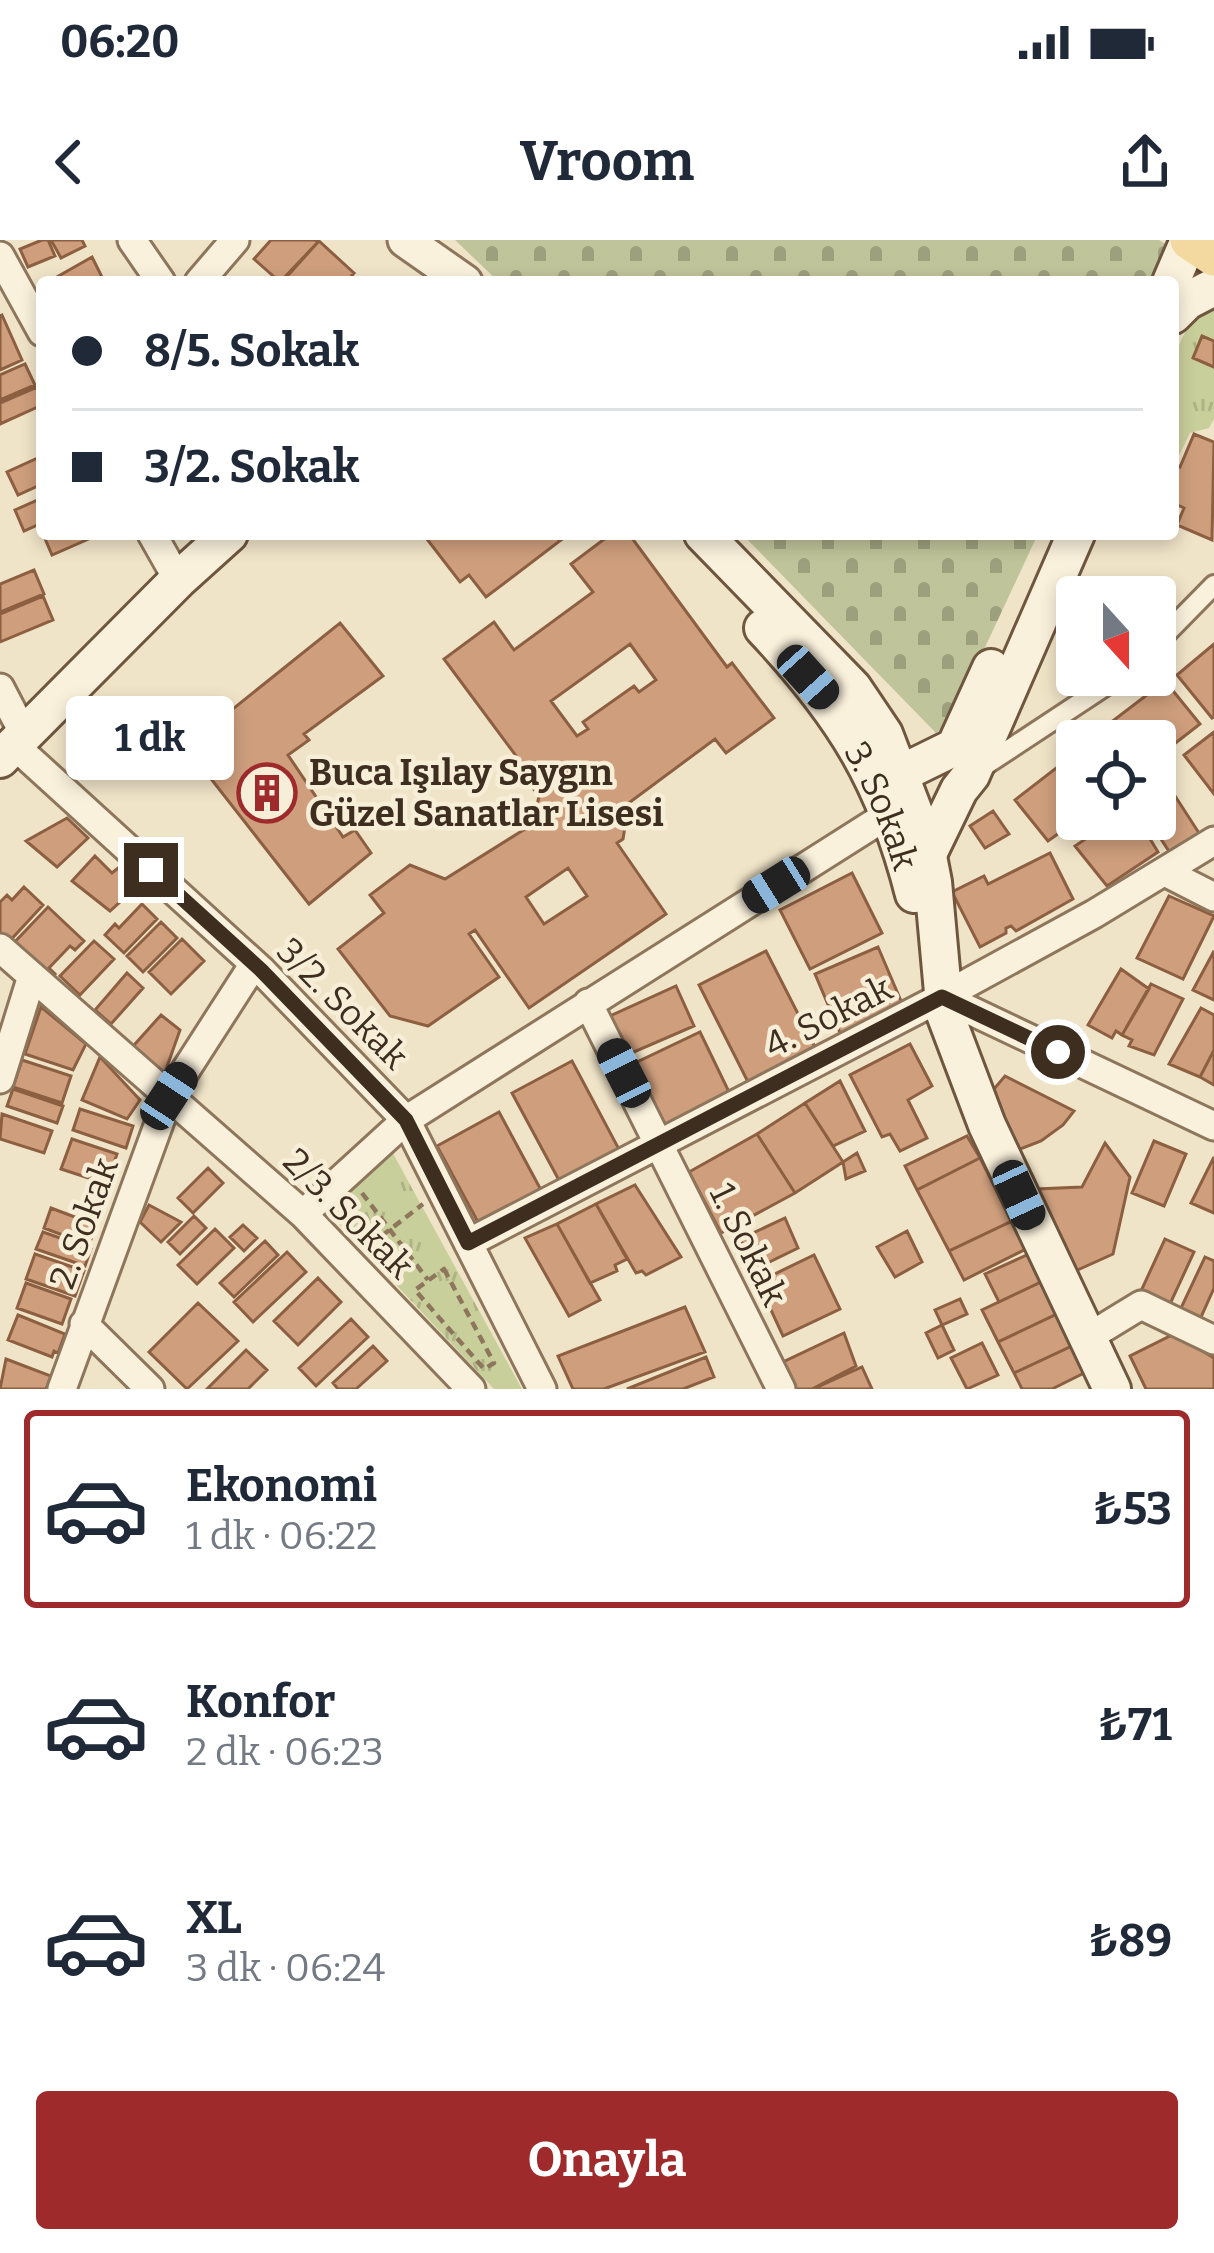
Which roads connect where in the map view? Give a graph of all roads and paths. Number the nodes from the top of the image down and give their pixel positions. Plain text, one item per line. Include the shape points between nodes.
1 (131, 240) edge
2 (235, 240) edge
3 (405, 240) edge
4 (1190, 240) edge
5 (0, 256) edge
6 (1214, 256) edge
7 (157, 276) edge
8 (204, 276) edge
9 (456, 276) edge
10 (1174, 276) edge
11 (1214, 287) edge
12 (1179, 309) edge
13 (36, 321) edge
14 (155, 540) edge
15 (223, 540) edge
16 (680, 540) edge
17 (709, 540) edge
18 (1050, 540) edge
19 (1073, 540) edge
20 (178, 580) junction
21 (1214, 585) edge
22 (1176, 624) edge
23 (0, 688) edge
24 (1090, 696) edge
25 (13, 746) edge
26 (902, 773) junction
27 (971, 775) junction
28 (889, 814) junction
29 (1214, 841) edge
30 (928, 854) junction
31 (1165, 872) junction
32 (1214, 897) edge
33 (0, 949) edge
34 (254, 964) junction
35 (32, 976) junction
36 (942, 997) junction
37 (588, 1003) junction
38 (0, 1078) edge
39 (169, 1096) junction
40 (406, 1120) junction
41 (1214, 1126) edge
42 (659, 1144) junction
43 (347, 1175) junction
44 (442, 1190) junction
45 (303, 1214) junction
46 (389, 1229) junction
47 (468, 1243) junction
48 (350, 1262) junction
49 (428, 1280) junction
50 (85, 1324) junction
51 (1087, 1338) junction
52 (1214, 1340) edge
53 (62, 1389) edge
54 (150, 1389) edge
55 (472, 1389) edge
56 (542, 1389) edge
57 (781, 1389) edge
58 (1112, 1389) edge

1 - 7 street
2 - 8 street
3 - 9 street
4 - 6 main road
4 - 10 main road
5 - 13 street
11 - 12 main road
14 - 20 street
15 - 20 main road
16 - 28 main road, 3. Sokak via 831,703
17 - 26 main road, 3. Sokak via 853,688
18 - 26 main road via 955,747
19 - 27 main road
20 - 25 main road
21 - 22 street
23 - 25 street, 3/2. Sokak
24 - 27 street
25 - 34 street, 3/2. Sokak
26 - 28 main road via 889,792
26 - 30 main road, 3. Sokak
27 - 30 main road
28 - 36 main road, 3. Sokak
28 - 37 street
29 - 31 street, 4. Sokak
30 - 36 main road, 3. Sokak
31 - 32 street
31 - 36 street, 4. Sokak
33 - 35 street, 2/3. Sokak
34 - 39 street, 2. Sokak
34 - 40 street, 3/2. Sokak
35 - 38 street
35 - 39 street, 2/3. Sokak
36 - 41 street
36 - 42 street, 4. Sokak
36 - 51 main road, 3. Sokak via 987,1125
37 - 40 street
37 - 42 street, 1. Sokak
39 - 45 street, 2/3. Sokak
39 - 50 street, 2. Sokak
40 - 43 street
40 - 44 street, 2/3. Sokak
42 - 47 street, 4. Sokak
42 - 57 street, 1. Sokak
43 - 45 street
43 - 46 path
44 - 46 path
44 - 47 street, 2/3. Sokak
45 - 48 street, 2/3. Sokak
46 - 48 path
46 - 49 path
47 - 56 street, 2/3. Sokak
48 - 55 street, 2/3. Sokak
49 - 49 path via 416,1290 484,1369 494,1363 444,1269
50 - 53 street, 2. Sokak
50 - 54 street
51 - 52 street via 1141,1305
51 - 58 main road, 3. Sokak

